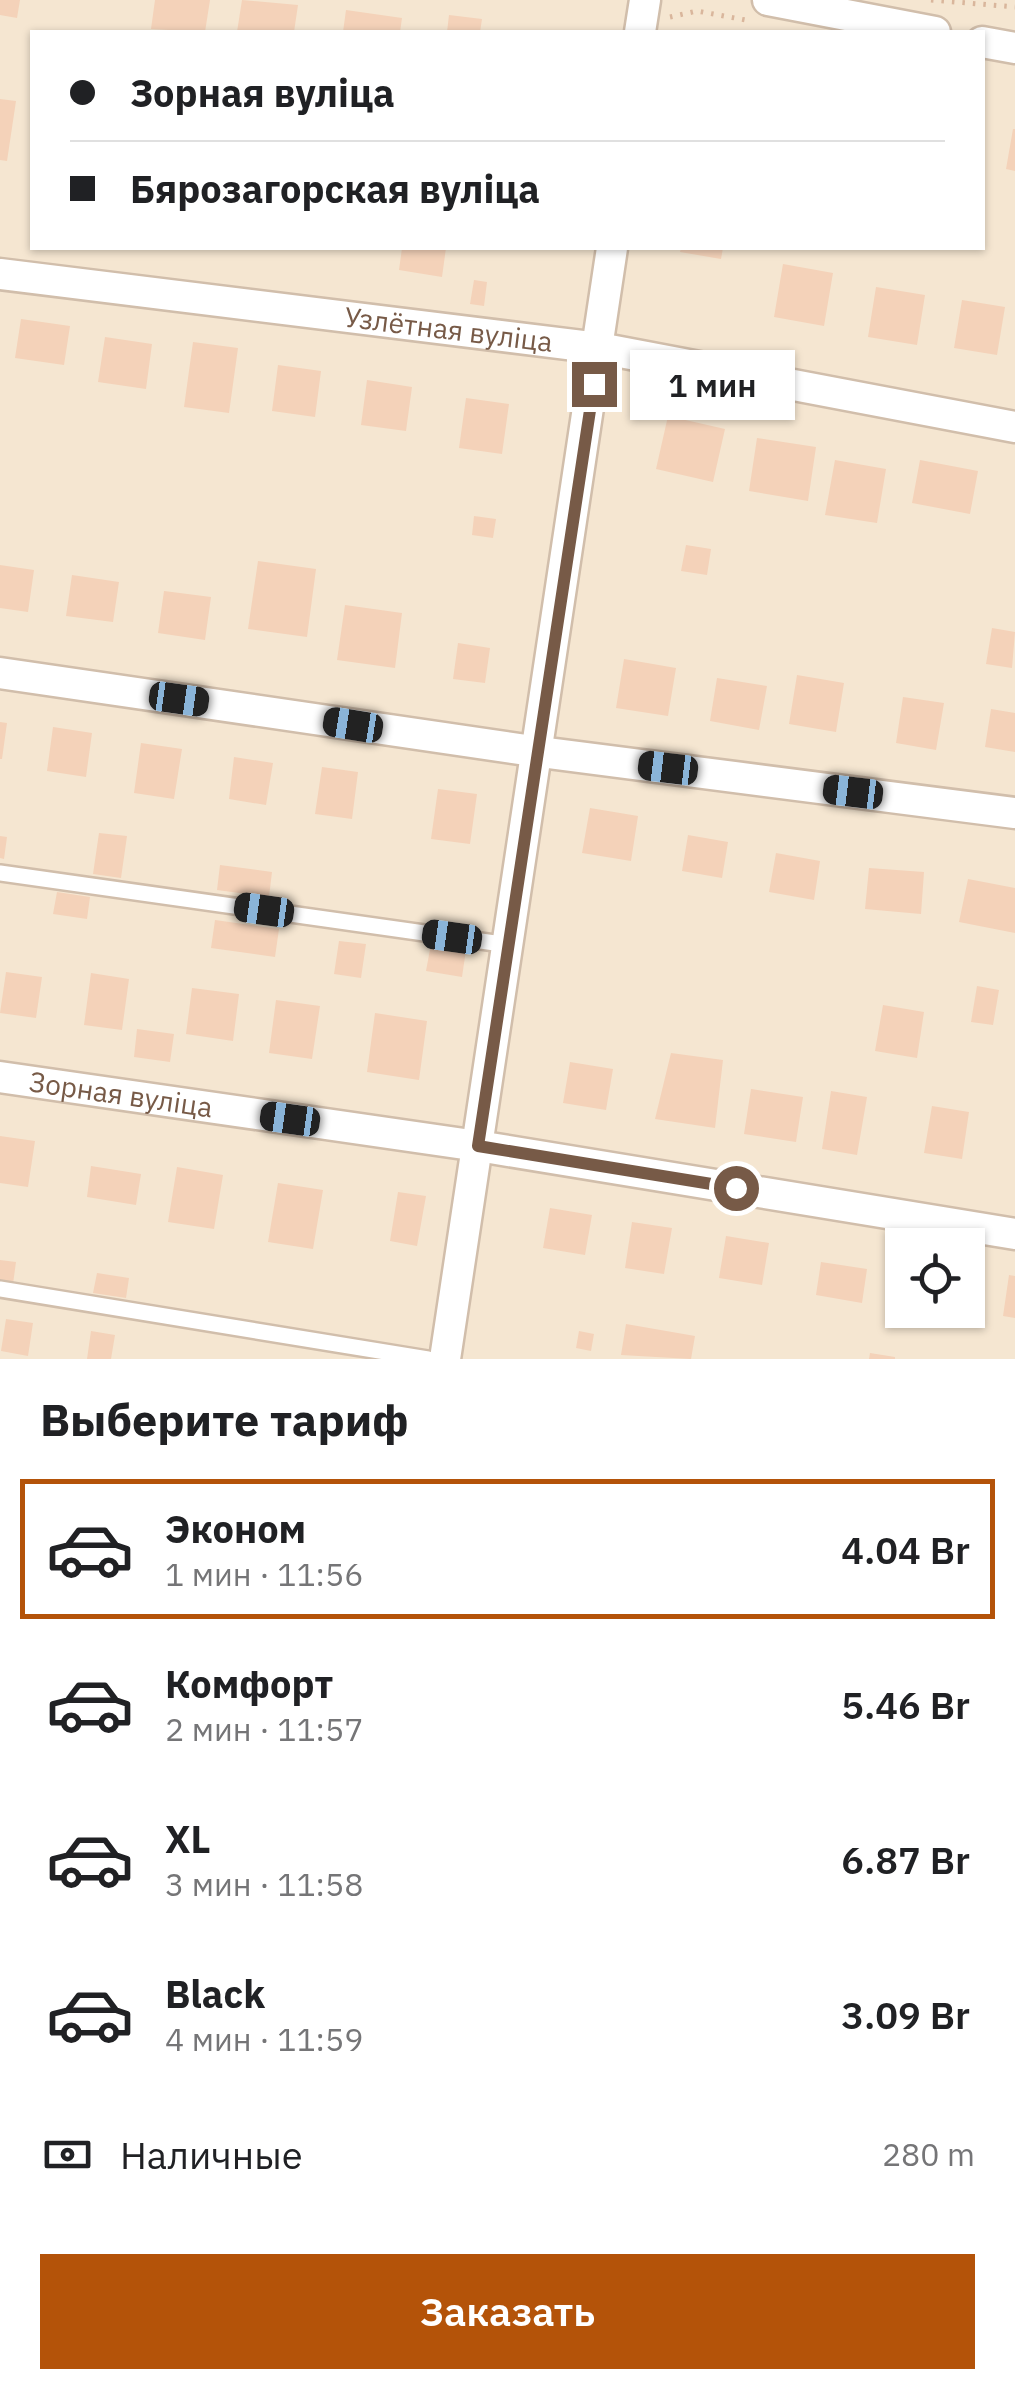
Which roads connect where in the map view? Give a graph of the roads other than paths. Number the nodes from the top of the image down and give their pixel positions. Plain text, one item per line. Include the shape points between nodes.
1 (646, 0) edge
2 (829, 6) edge
3 (761, 11) edge
4 (654, 28) edge
5 (927, 30) edge
6 (985, 43) edge
7 (1015, 48) edge
8 (612, 250) edge
9 (0, 274) edge
10 (600, 348) junction
11 (1015, 427) edge
12 (0, 673) edge
13 (540, 752) junction
14 (1015, 813) edge
15 (0, 874) edge
16 (509, 945) junction
17 (0, 1077) edge
18 (478, 1146) junction
19 (1015, 1234) edge
20 (0, 1289) edge
21 (428, 1359) edge
22 (445, 1359) edge

1 - 4 street
2 - 3 street
2 - 5 street
6 - 7 street
8 - 10 street
9 - 10 street, Узлётная вуліца
10 - 11 street, Узлётная вуліца
10 - 13 street
12 - 13 street
13 - 14 street
13 - 16 street
15 - 16 lane
16 - 18 street
17 - 18 street, Зорная вуліца
18 - 19 street, Зорная вуліца
18 - 22 street
20 - 21 lane

